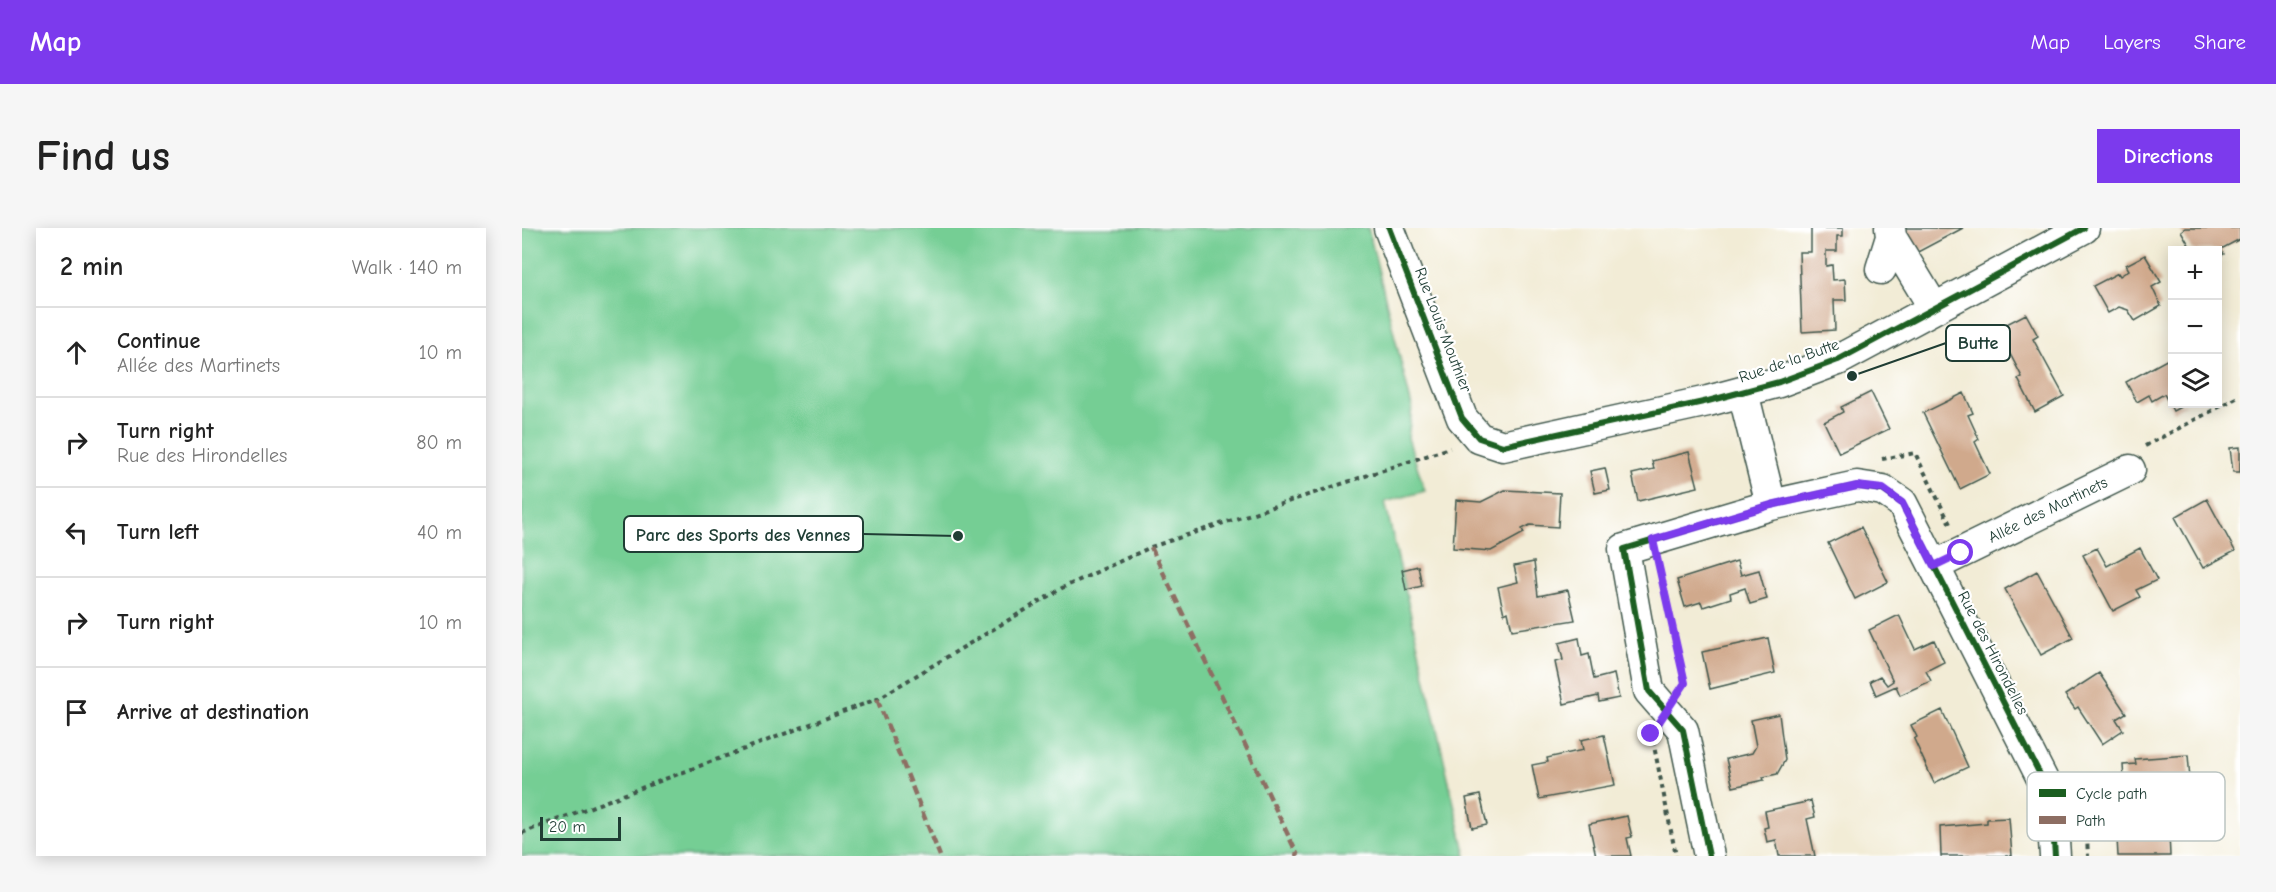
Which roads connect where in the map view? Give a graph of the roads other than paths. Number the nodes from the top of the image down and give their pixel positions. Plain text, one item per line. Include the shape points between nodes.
1 (1389, 228) edge
2 (2084, 228) edge
3 (1890, 233) edge
4 (1881, 270) dead end
5 (1934, 308) junction
6 (1743, 392) junction
7 (1479, 438) joint
8 (2130, 470) dead end
9 (1771, 505) junction
10 (1934, 566) junction
11 (2039, 772) edge
12 (2054, 841) edge
13 (1709, 856) edge
14 (2055, 856) edge

1 - 7 street, Rue Louis Mouthier via 1462,417
2 - 5 street, Rue de la Butte
3 - 4 street
3 - 5 street
5 - 6 street, Rue de la Butte via 1838,360
6 - 7 street, Rue de la Butte via 1503,447
6 - 9 street
8 - 10 street, Allée des Martinets
9 - 10 street, Rue des Hirondelles via 1857,486 1883,489 1902,503
9 - 13 street, Rue des Hirondelles via 1624,549 1649,691 1683,730
10 - 11 street, Rue des Hirondelles
12 - 14 street, Rue des Hirondelles

